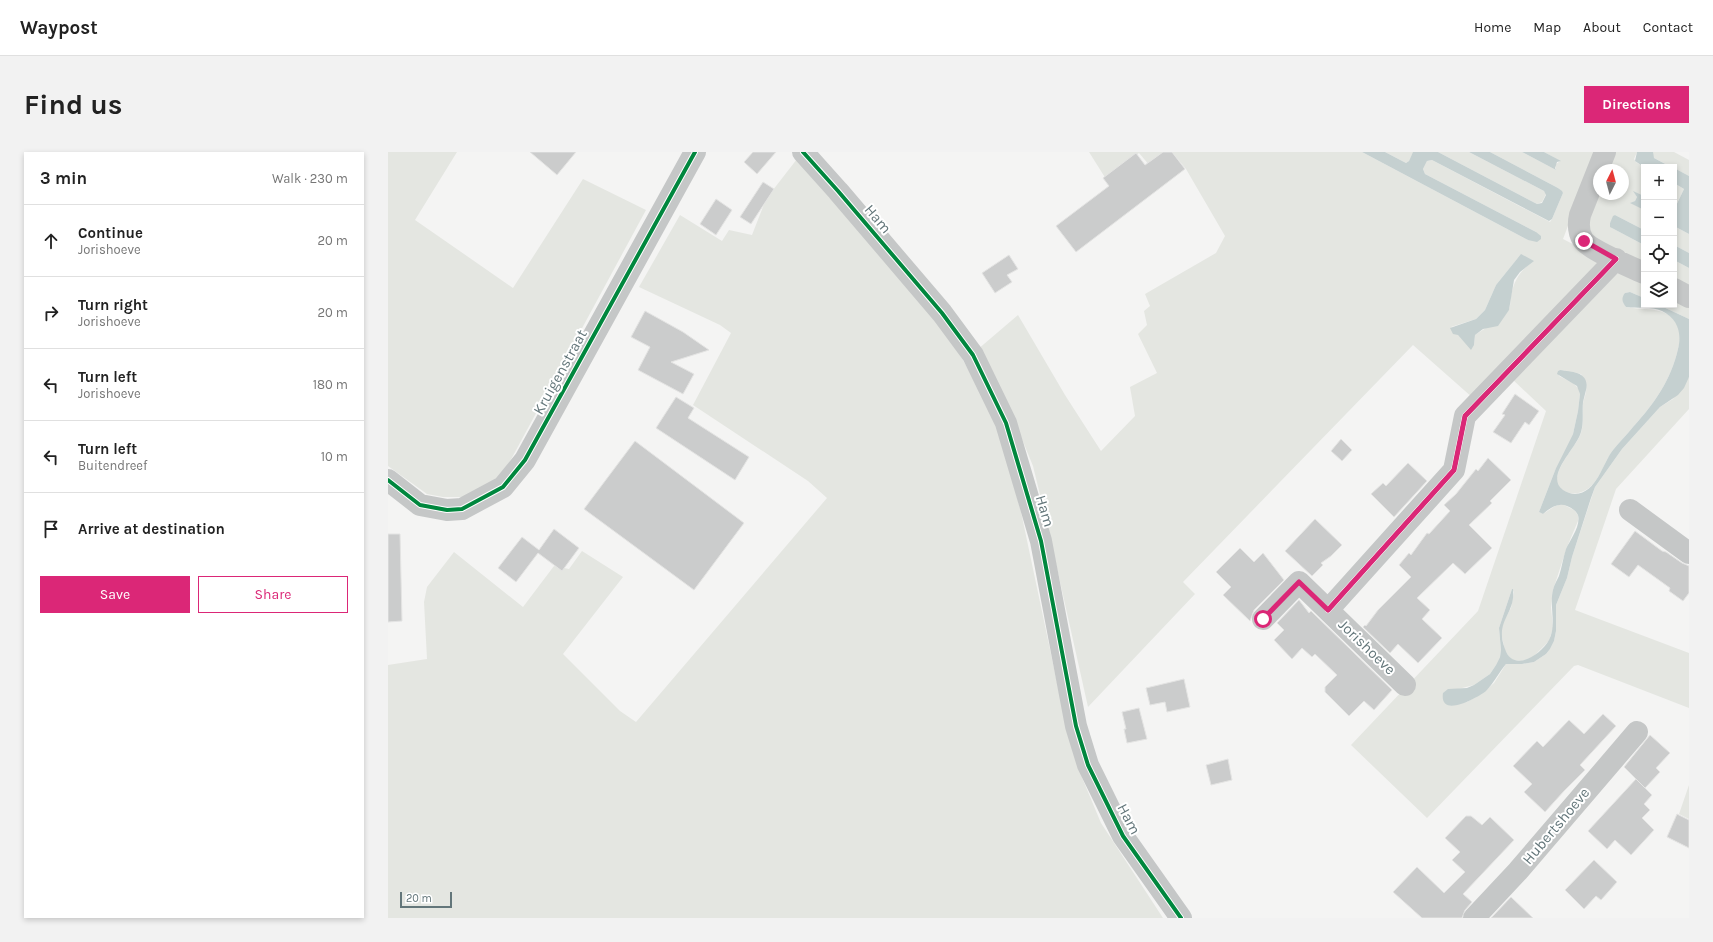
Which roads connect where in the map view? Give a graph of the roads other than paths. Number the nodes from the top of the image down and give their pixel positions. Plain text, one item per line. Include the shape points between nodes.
1 (695, 152) edge
2 (803, 152) edge
3 (1605, 152) edge
4 (1616, 259) junction
5 (1642, 272) edge
6 (1677, 291) edge
7 (1689, 297) edge
8 (388, 480) edge
9 (1630, 510) dead end
10 (1689, 553) edge
11 (1328, 610) junction
12 (1263, 619) dead end
13 (1405, 685) dead end
14 (1637, 732) dead end
15 (1181, 918) edge
16 (1474, 918) edge

1 - 8 street, Kruigenstraat via 526,460 503,487 462,509 447,510 420,505
2 - 15 street, Ham via 942,313 973,355 1006,423 1041,541 1076,726 1088,765 1123,836
3 - 4 street via 1578,226 1584,241
4 - 5 street
4 - 11 street, Jorishoeve via 1465,416 1454,470
6 - 7 street
9 - 10 street
11 - 12 street, Jorishoeve via 1299,582
11 - 13 street, Jorishoeve
14 - 16 street, Hubertshoeve via 1518,871

